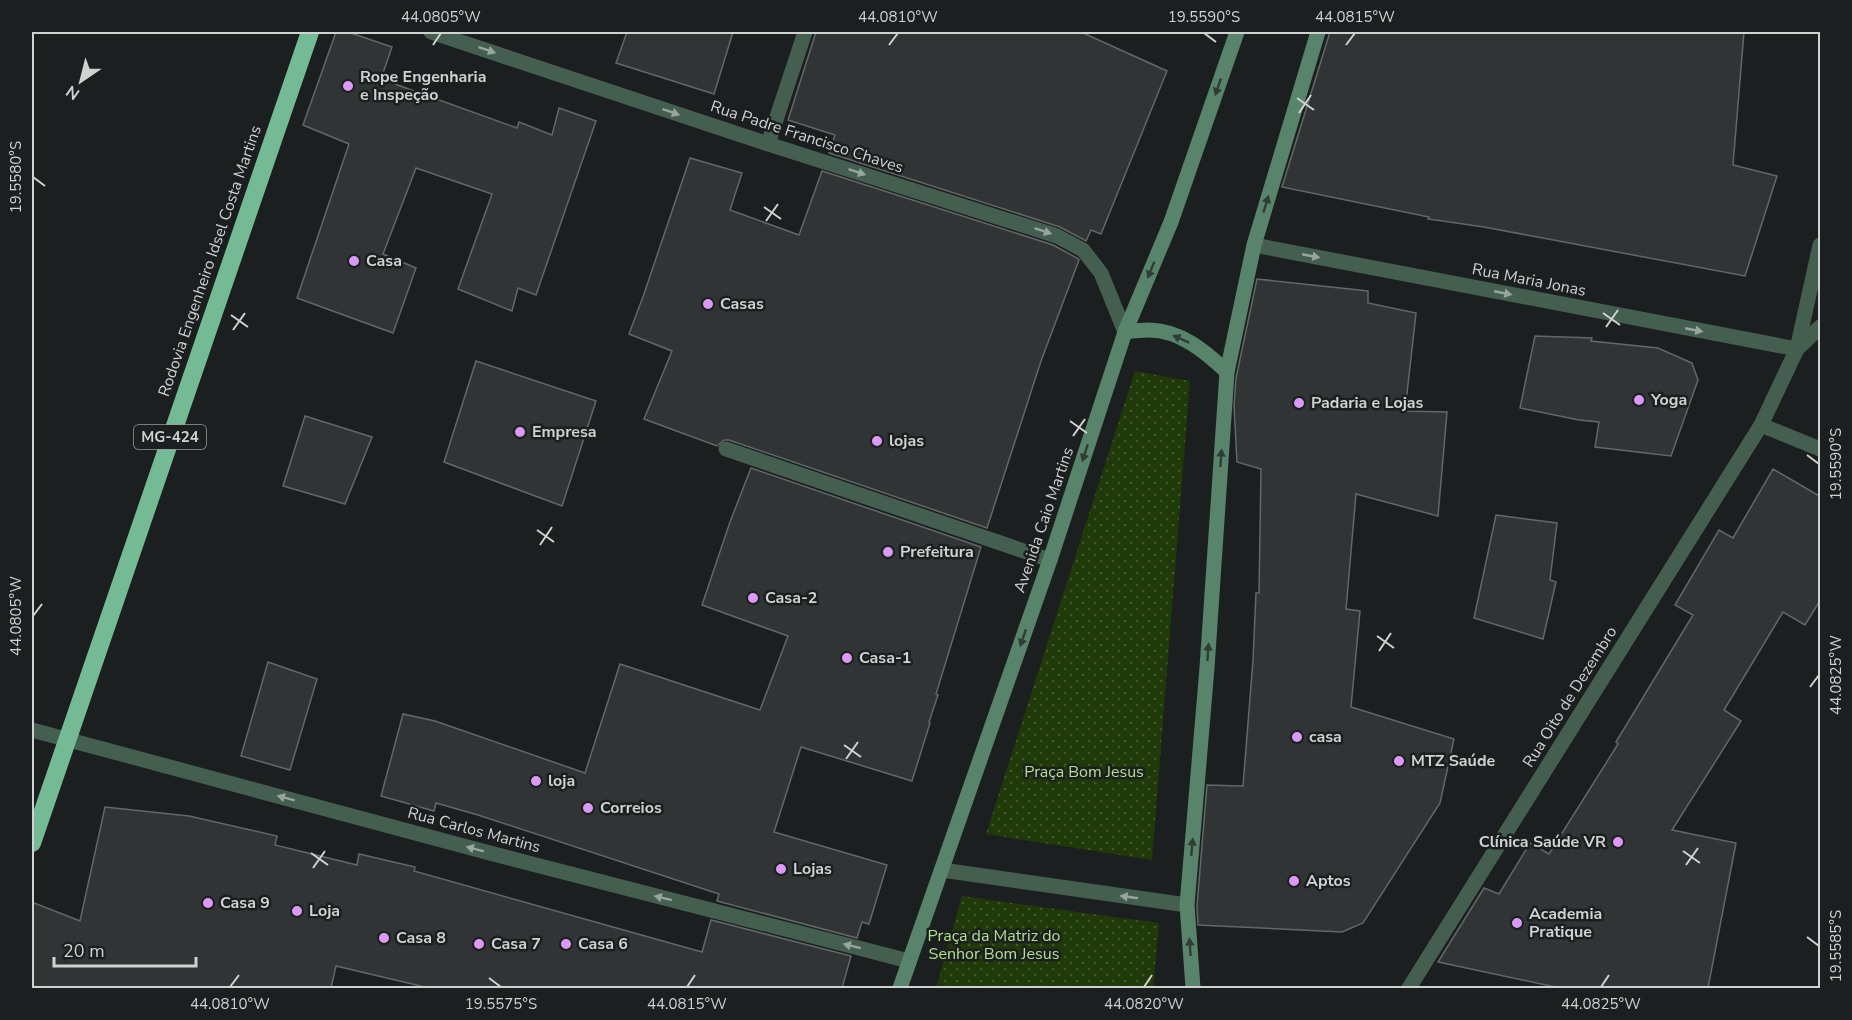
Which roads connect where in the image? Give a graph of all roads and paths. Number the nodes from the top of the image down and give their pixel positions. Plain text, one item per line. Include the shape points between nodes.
1 (310, 32) edge
2 (431, 32) edge
3 (805, 32) edge
4 (1237, 32) edge
5 (1318, 32) edge
6 (768, 144) junction
7 (1254, 245) junction
8 (1821, 245) edge
9 (1821, 327) edge
10 (1125, 332) junction
11 (1797, 350) junction
12 (1227, 372) junction
13 (1761, 425) junction
14 (726, 449) dead end
15 (1821, 449) edge
16 (1050, 560) junction
17 (32, 730) edge
18 (66, 738) junction
19 (32, 843) edge
20 (942, 870) junction
21 (1187, 905) junction
22 (909, 961) junction
23 (900, 988) edge
24 (1193, 988) edge
25 (1409, 988) edge

1 - 18 highway, Rodovia Engenheiro Idsel Costa Martins / MG-424
2 -> 6 street, Rua Padre Francisco Chaves
3 - 6 street
4 -> 10 main road, Avenida Caio Martins via 1171,222
7 -> 5 main road
6 -> 10 street, Rua Padre Francisco Chaves via 1057,236 1083,250 1101,273
7 -> 11 street, Rua Maria Jonas
7 - 12 main road
8 - 11 street
9 - 11 street
12 -> 10 main road via 1179,336 1152,330
10 -> 16 main road, Avenida Caio Martins
11 - 13 street, Rua Oito de Dezembro
21 -> 12 main road
13 - 15 street
13 - 25 street, Rua Oito de Dezembro
14 - 16 street
16 -> 20 main road, Avenida Caio Martins
17 - 18 street, Rua Carlos Martins
18 - 19 highway, Rodovia Engenheiro Idsel Costa Martins / MG-424
22 -> 18 street, Rua Carlos Martins
21 -> 20 street
20 - 22 main road, Avenida Caio Martins
24 -> 21 main road
22 - 23 main road, Avenida Caio Martins

